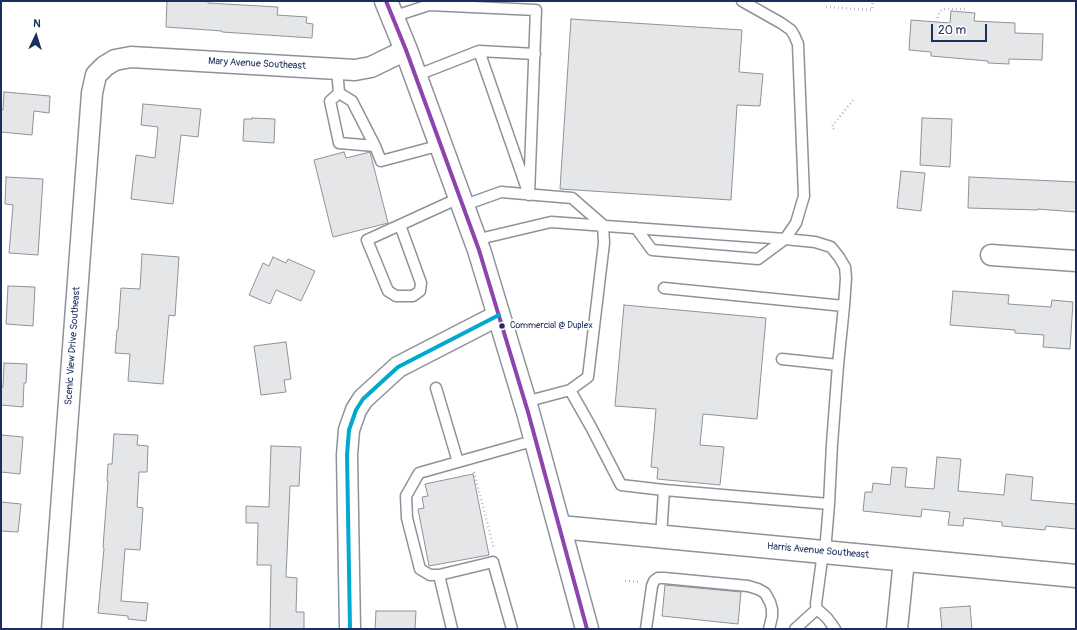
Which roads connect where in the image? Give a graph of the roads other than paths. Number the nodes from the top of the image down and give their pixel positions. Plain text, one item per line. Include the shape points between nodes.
1 (742, 1) edge
2 (389, 9) edge
3 (406, 50) junction
4 (479, 51) junction
5 (535, 54) junction
6 (105, 66) joint
7 (337, 69) junction
8 (415, 76) junction
9 (339, 93) junction
10 (441, 145) junction
11 (375, 146) junction
12 (529, 194) junction
13 (461, 202) junction
14 (400, 225) junction
15 (603, 225) junction
16 (636, 228) junction
17 (785, 239) junction
18 (475, 240) junction
19 (991, 255) dead end
20 (1076, 261) edge
21 (664, 288) dead end
22 (844, 306) junction
23 (499, 315) junction
24 (782, 359) dead end
25 (838, 365) junction
26 (436, 388) dead end
27 (570, 390) junction
28 (525, 402) junction
29 (536, 440) junction
30 (458, 462) junction
31 (664, 490) junction
32 (829, 504) junction
33 (560, 527) junction
34 (661, 537) junction
35 (824, 552) junction
36 (904, 560) junction
37 (439, 575) junction
38 (1076, 576) edge
39 (817, 609) junction
40 (52, 629) edge
41 (350, 629) edge
42 (452, 629) edge
43 (512, 629) edge
44 (587, 629) edge
45 (646, 629) edge
46 (769, 629) edge
47 (795, 629) edge
48 (835, 629) edge
49 (897, 629) edge

1 - 17 lane via 791,30 798,44 804,196 796,223
2 - 3 main road
2 - 5 lane via 429,5 536,10
3 - 7 street, Mary Avenue Southeast via 371,67 356,70
3 - 8 main road
4 - 5 lane
4 - 8 lane
4 - 12 lane
5 - 12 lane
6 - 7 street, Mary Avenue Southeast via 115,60 131,57
6 - 40 street, Scenic View Drive Southeast via 96,76 92,93
7 - 9 lane
8 - 10 main road
9 - 11 lane via 352,101
9 - 11 lane via 330,101 339,143
10 - 11 lane via 381,161
10 - 13 main road
12 - 13 lane via 501,192
12 - 15 lane via 572,198
13 - 14 lane
13 - 18 main road
14 - 14 lane via 368,240 388,291 396,296 413,296 420,291 421,283
15 - 16 lane
15 - 18 lane via 551,222
15 - 27 lane via 604,243 588,377
16 - 17 lane
16 - 17 lane via 652,250 758,259
17 - 22 lane via 815,242 831,248 839,257 845,267
18 - 23 main road
19 - 20 street
21 - 22 lane
22 - 25 lane
23 - 28 main road
23 - 41 street via 398,367 363,399 356,410 349,430 347,455
24 - 25 lane
25 - 32 lane
26 - 30 lane
27 - 28 lane
27 - 31 lane via 621,485
28 - 29 main road
29 - 30 lane
29 - 33 main road
30 - 37 lane via 419,473 406,496 407,518 420,569 430,575
31 - 32 lane
31 - 34 lane
32 - 35 lane
33 - 34 main road, Harris Avenue Southeast
33 - 44 main road
34 - 35 main road, Harris Avenue Southeast
35 - 36 main road, Harris Avenue Southeast
35 - 39 lane
36 - 38 main road, Harris Avenue Southeast
36 - 49 street
37 - 42 lane
37 - 43 lane via 493,562
39 - 47 lane
39 - 48 lane
45 - 46 lane via 652,586 658,578 758,589 765,593 772,609

